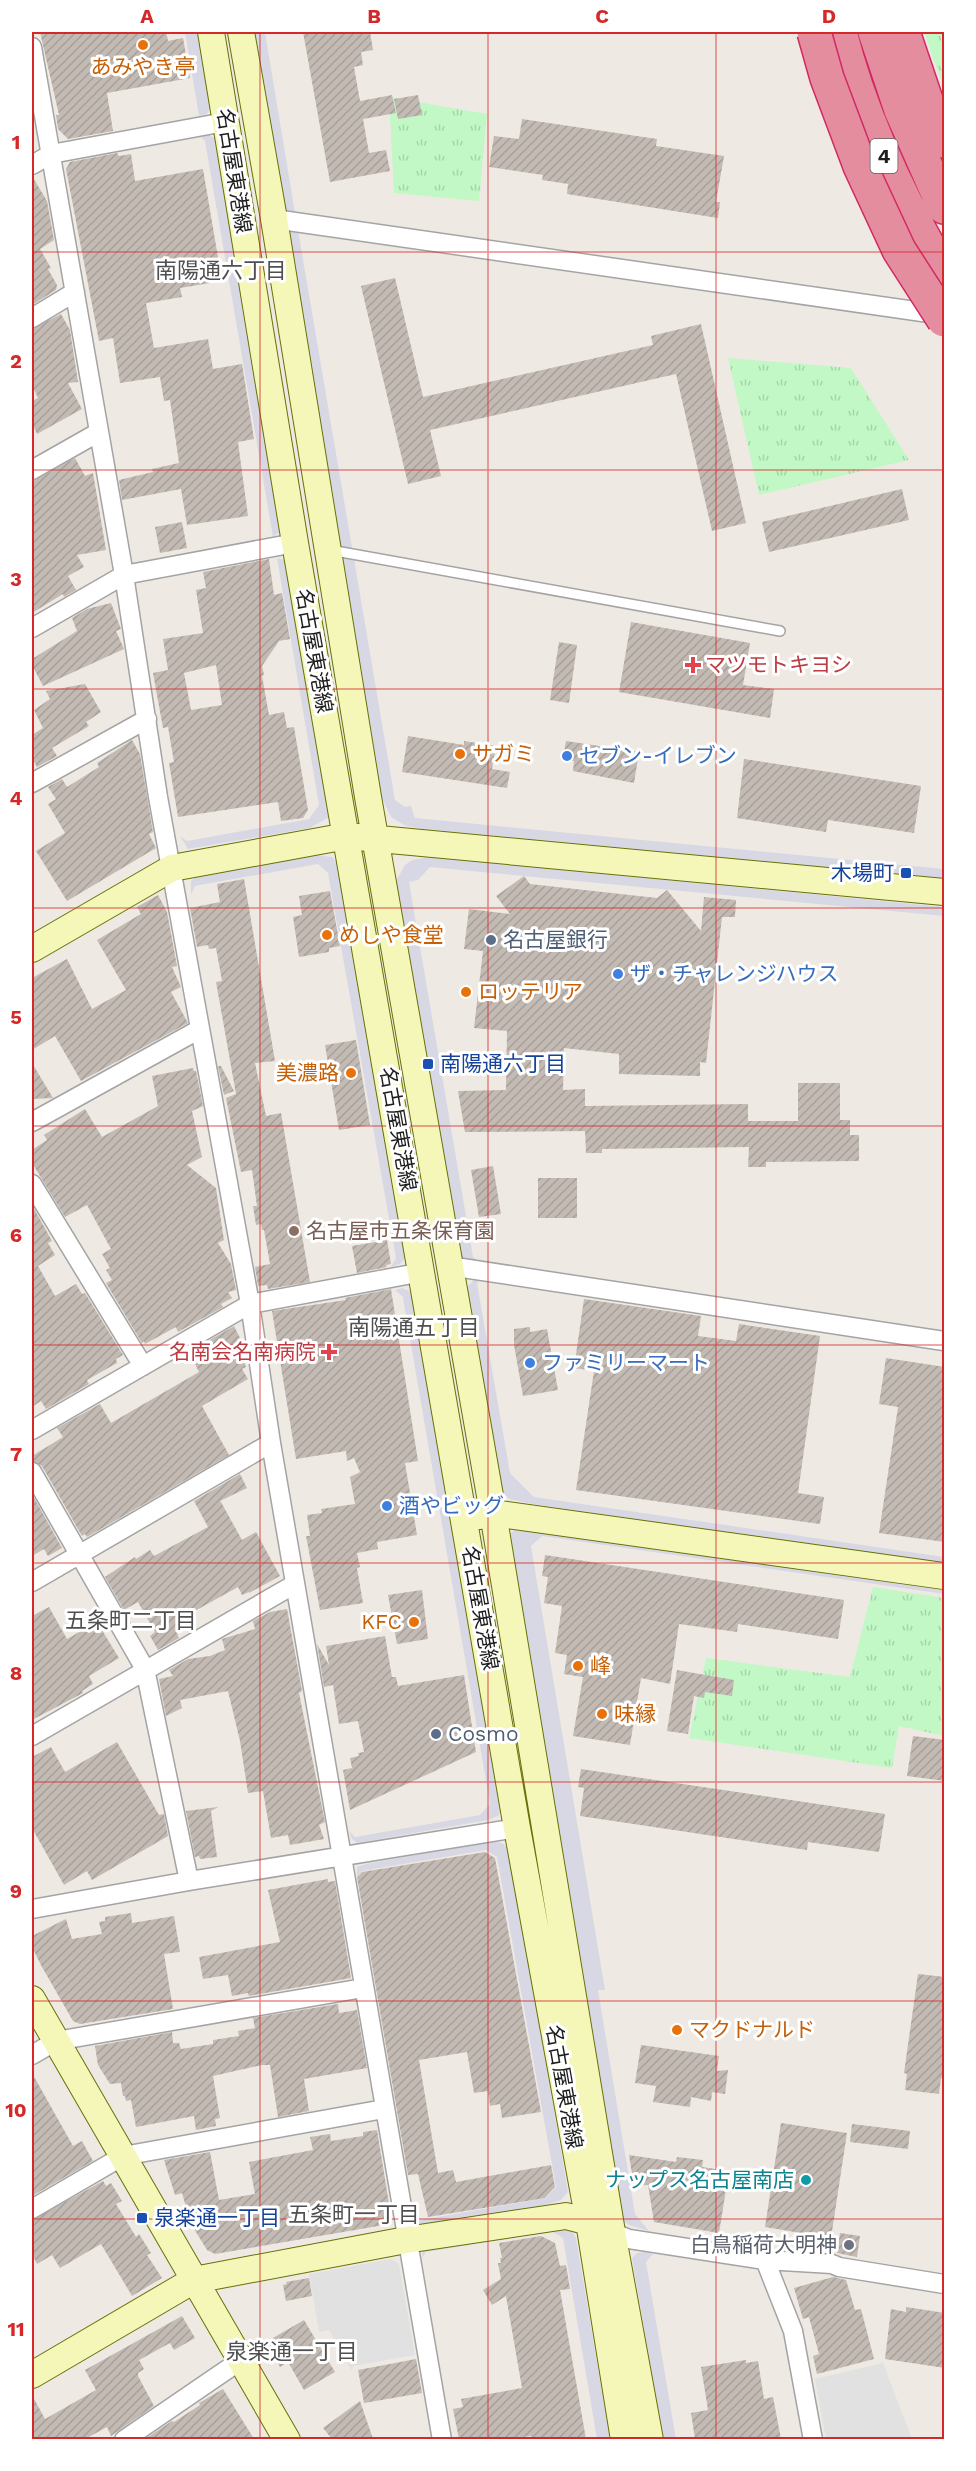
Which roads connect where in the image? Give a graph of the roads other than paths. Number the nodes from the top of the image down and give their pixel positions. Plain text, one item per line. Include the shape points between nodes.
1 (211, 32) edge
2 (240, 32) edge
3 (814, 32) edge
4 (840, 32) edge
5 (875, 32) edge
6 (903, 32) edge
7 (32, 47) edge
8 (225, 122) junction
9 (945, 141) edge
10 (51, 154) junction
11 (32, 165) edge
12 (945, 207) edge
13 (274, 219) junction
14 (945, 274) edge
15 (75, 292) junction
16 (32, 318) edge
17 (945, 318) edge
18 (99, 432) junction
19 (32, 470) edge
20 (295, 543) junction
21 (327, 549) junction
22 (124, 575) junction
23 (32, 628) edge
24 (780, 631) dead end
25 (147, 719) junction
26 (32, 783) edge
27 (347, 836) junction
28 (376, 839) junction
29 (172, 868) junction
30 (945, 892) edge
31 (32, 949) edge
32 (200, 1029) junction
33 (32, 1122) edge
34 (32, 1184) edge
35 (449, 1266) junction
36 (423, 1272) junction
37 (250, 1304) junction
38 (945, 1341) edge
39 (143, 1366) junction
40 (32, 1430) edge
41 (271, 1443) junction
42 (32, 1472) edge
43 (493, 1513) junction
44 (464, 1518) junction
45 (79, 1554) junction
46 (945, 1576) edge
47 (32, 1582) edge
48 (295, 1584) junction
49 (145, 1670) junction
50 (32, 1736) edge
51 (517, 1828) junction
52 (341, 1857) junction
53 (189, 1881) junction
54 (32, 1910) edge
55 (363, 1988) junction
56 (32, 1999) edge
57 (56, 2041) junction
58 (32, 2055) edge
59 (384, 2109) junction
60 (123, 2156) junction
61 (32, 2209) edge
62 (589, 2222) junction
63 (612, 2232) junction
64 (406, 2240) junction
65 (765, 2260) junction
66 (194, 2280) junction
67 (945, 2284) edge
68 (241, 2360) junction
69 (32, 2375) edge
70 (124, 2439) edge
71 (287, 2439) edge
72 (442, 2439) edge
73 (624, 2439) edge
74 (650, 2439) edge
75 (813, 2439) edge

1 - 8 main road, 名古屋東港線
2 - 13 main road, 名古屋東港線
3 - 17 highway, bridge via 860,166 899,250
4 - 14 highway, 4 via 873,130 899,191
5 - 12 highway, 4 via 901,110
6 - 9 highway via 927,103
7 - 10 street
8 - 10 street
8 - 20 main road, 名古屋東港線
10 - 11 street
10 - 15 street
13 - 17 street
13 - 21 main road, 名古屋東港線
15 - 16 street
15 - 18 street
18 - 19 street
18 - 22 street
20 - 22 street
20 - 27 main road, 名古屋東港線
21 - 24 lane
21 - 28 main road, 名古屋東港線
22 - 23 street
22 - 25 street
25 - 26 street
25 - 29 street
27 - 28 main road
27 - 29 main road
27 - 36 main road, 名古屋東港線
28 - 30 main road
28 - 35 main road, 名古屋東港線
29 - 31 main road
29 - 32 street
32 - 33 street
32 - 37 street
34 - 39 street
35 - 38 street
35 - 43 main road, 名古屋東港線
36 - 37 street
36 - 44 main road, 名古屋東港線
37 - 39 street
37 - 41 street
39 - 40 street
41 - 45 street
41 - 48 street
42 - 45 street
43 - 44 main road
43 - 46 main road
43 - 63 main road, 名古屋東港線
44 - 51 main road, 名古屋東港線
45 - 47 street
45 - 49 street
48 - 49 street
48 - 52 street
49 - 50 street
49 - 53 street
51 - 52 street
51 - 62 main road, 名古屋東港線
52 - 53 street
52 - 55 street
53 - 54 street
55 - 57 street
55 - 59 street
56 - 57 main road
57 - 58 street
57 - 60 main road
59 - 60 street
59 - 64 street
60 - 61 street
60 - 66 main road
62 - 63 street
62 - 64 main road via 566,2216
62 - 73 main road, 名古屋東港線
63 - 65 street via 629,2239
63 - 74 main road, 名古屋東港線
64 - 66 main road
64 - 72 street
65 - 67 street via 832,2264
65 - 75 street via 793,2331
66 - 68 main road
66 - 69 main road
68 - 70 street
68 - 71 main road

